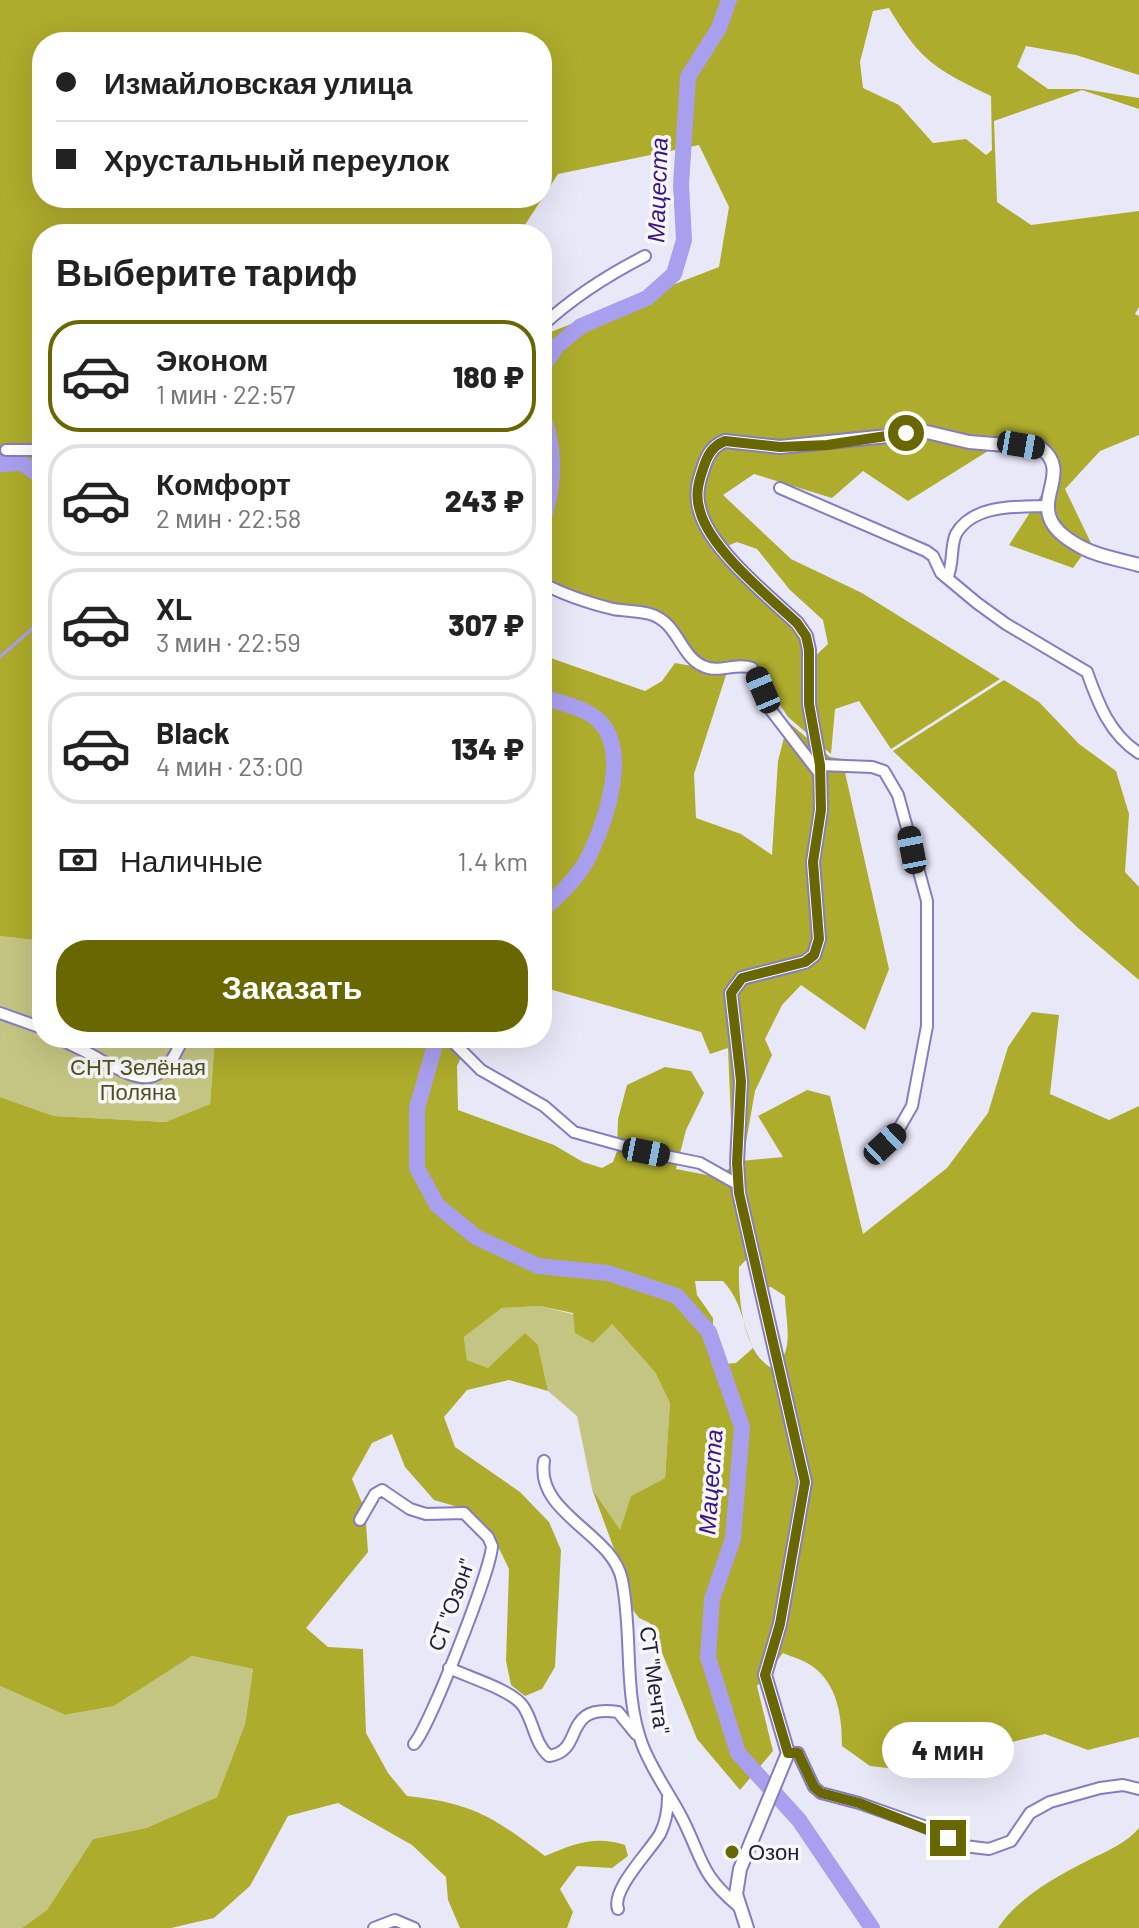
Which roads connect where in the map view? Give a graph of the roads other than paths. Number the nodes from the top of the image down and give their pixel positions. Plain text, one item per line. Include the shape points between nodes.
1 (645, 256) dead end
2 (552, 317) edge
3 (6, 450) dead end
4 (32, 450) edge
5 (780, 488) dead end
6 (1046, 506) junction
7 (1139, 565) edge
8 (947, 578) junction
9 (552, 587) edge
10 (1139, 753) edge
11 (820, 770) junction
12 (0, 1013) edge
13 (32, 1024) edge
14 (77, 1048) edge
15 (179, 1048) edge
16 (459, 1048) edge
17 (885, 1144) dead end
18 (739, 1185) junction
19 (544, 1461) dead end
20 (360, 1520) dead end
21 (449, 1668) junction
22 (642, 1743) junction
23 (414, 1744) dead end
24 (788, 1753) junction
25 (1139, 1789) edge
26 (668, 1795) junction
27 (738, 1906) junction
28 (618, 1909) dead end
29 (374, 1928) edge
30 (414, 1928) edge
31 (747, 1928) edge

1 - 2 street
3 - 4 street
5 - 8 street via 926,551
6 - 7 street via 1062,535 1086,551
6 - 8 street via 995,510 967,522 955,536
6 - 11 street via 1055,476 1053,463 1041,448 969,442 927,432 780,447 725,441 712,449 698,487 700,514 722,548 806,636 809,704
8 - 10 street via 1006,624 1087,672 1099,709
9 - 11 street via 591,603 653,615 676,633 701,666 752,668 770,709
11 - 17 street via 884,771 898,795 927,901 927,1026 912,1106
11 - 18 street via 821,810 813,862 820,931 814,955 742,978 731,993 741,1081
12 - 13 street
14 - 15 street via 130,1077 145,1077 161,1073
16 - 18 street via 481,1070 544,1106 584,1137 700,1163
18 - 24 street via 805,1482 780,1624 765,1675
19 - 22 street, СТ "Мечта" via 544,1475 559,1505 593,1537 622,1577
20 - 21 street, СТ "Озон" via 382,1490 426,1514 464,1513 488,1537 492,1554
21 - 22 street via 520,1702 549,1756 567,1749 589,1713 618,1712
21 - 23 street, СТ "Озон"
22 - 26 street, СТ "Мечта"
24 - 25 street via 798,1753 821,1793 932,1829 964,1846 989,1849 1011,1841 1030,1813 1050,1802 1100,1788
24 - 27 street via 740,1869
26 - 27 street, СТ "Мечта" via 705,1872
26 - 28 street via 661,1831 617,1894
27 - 31 street
29 - 30 street via 395,1920

